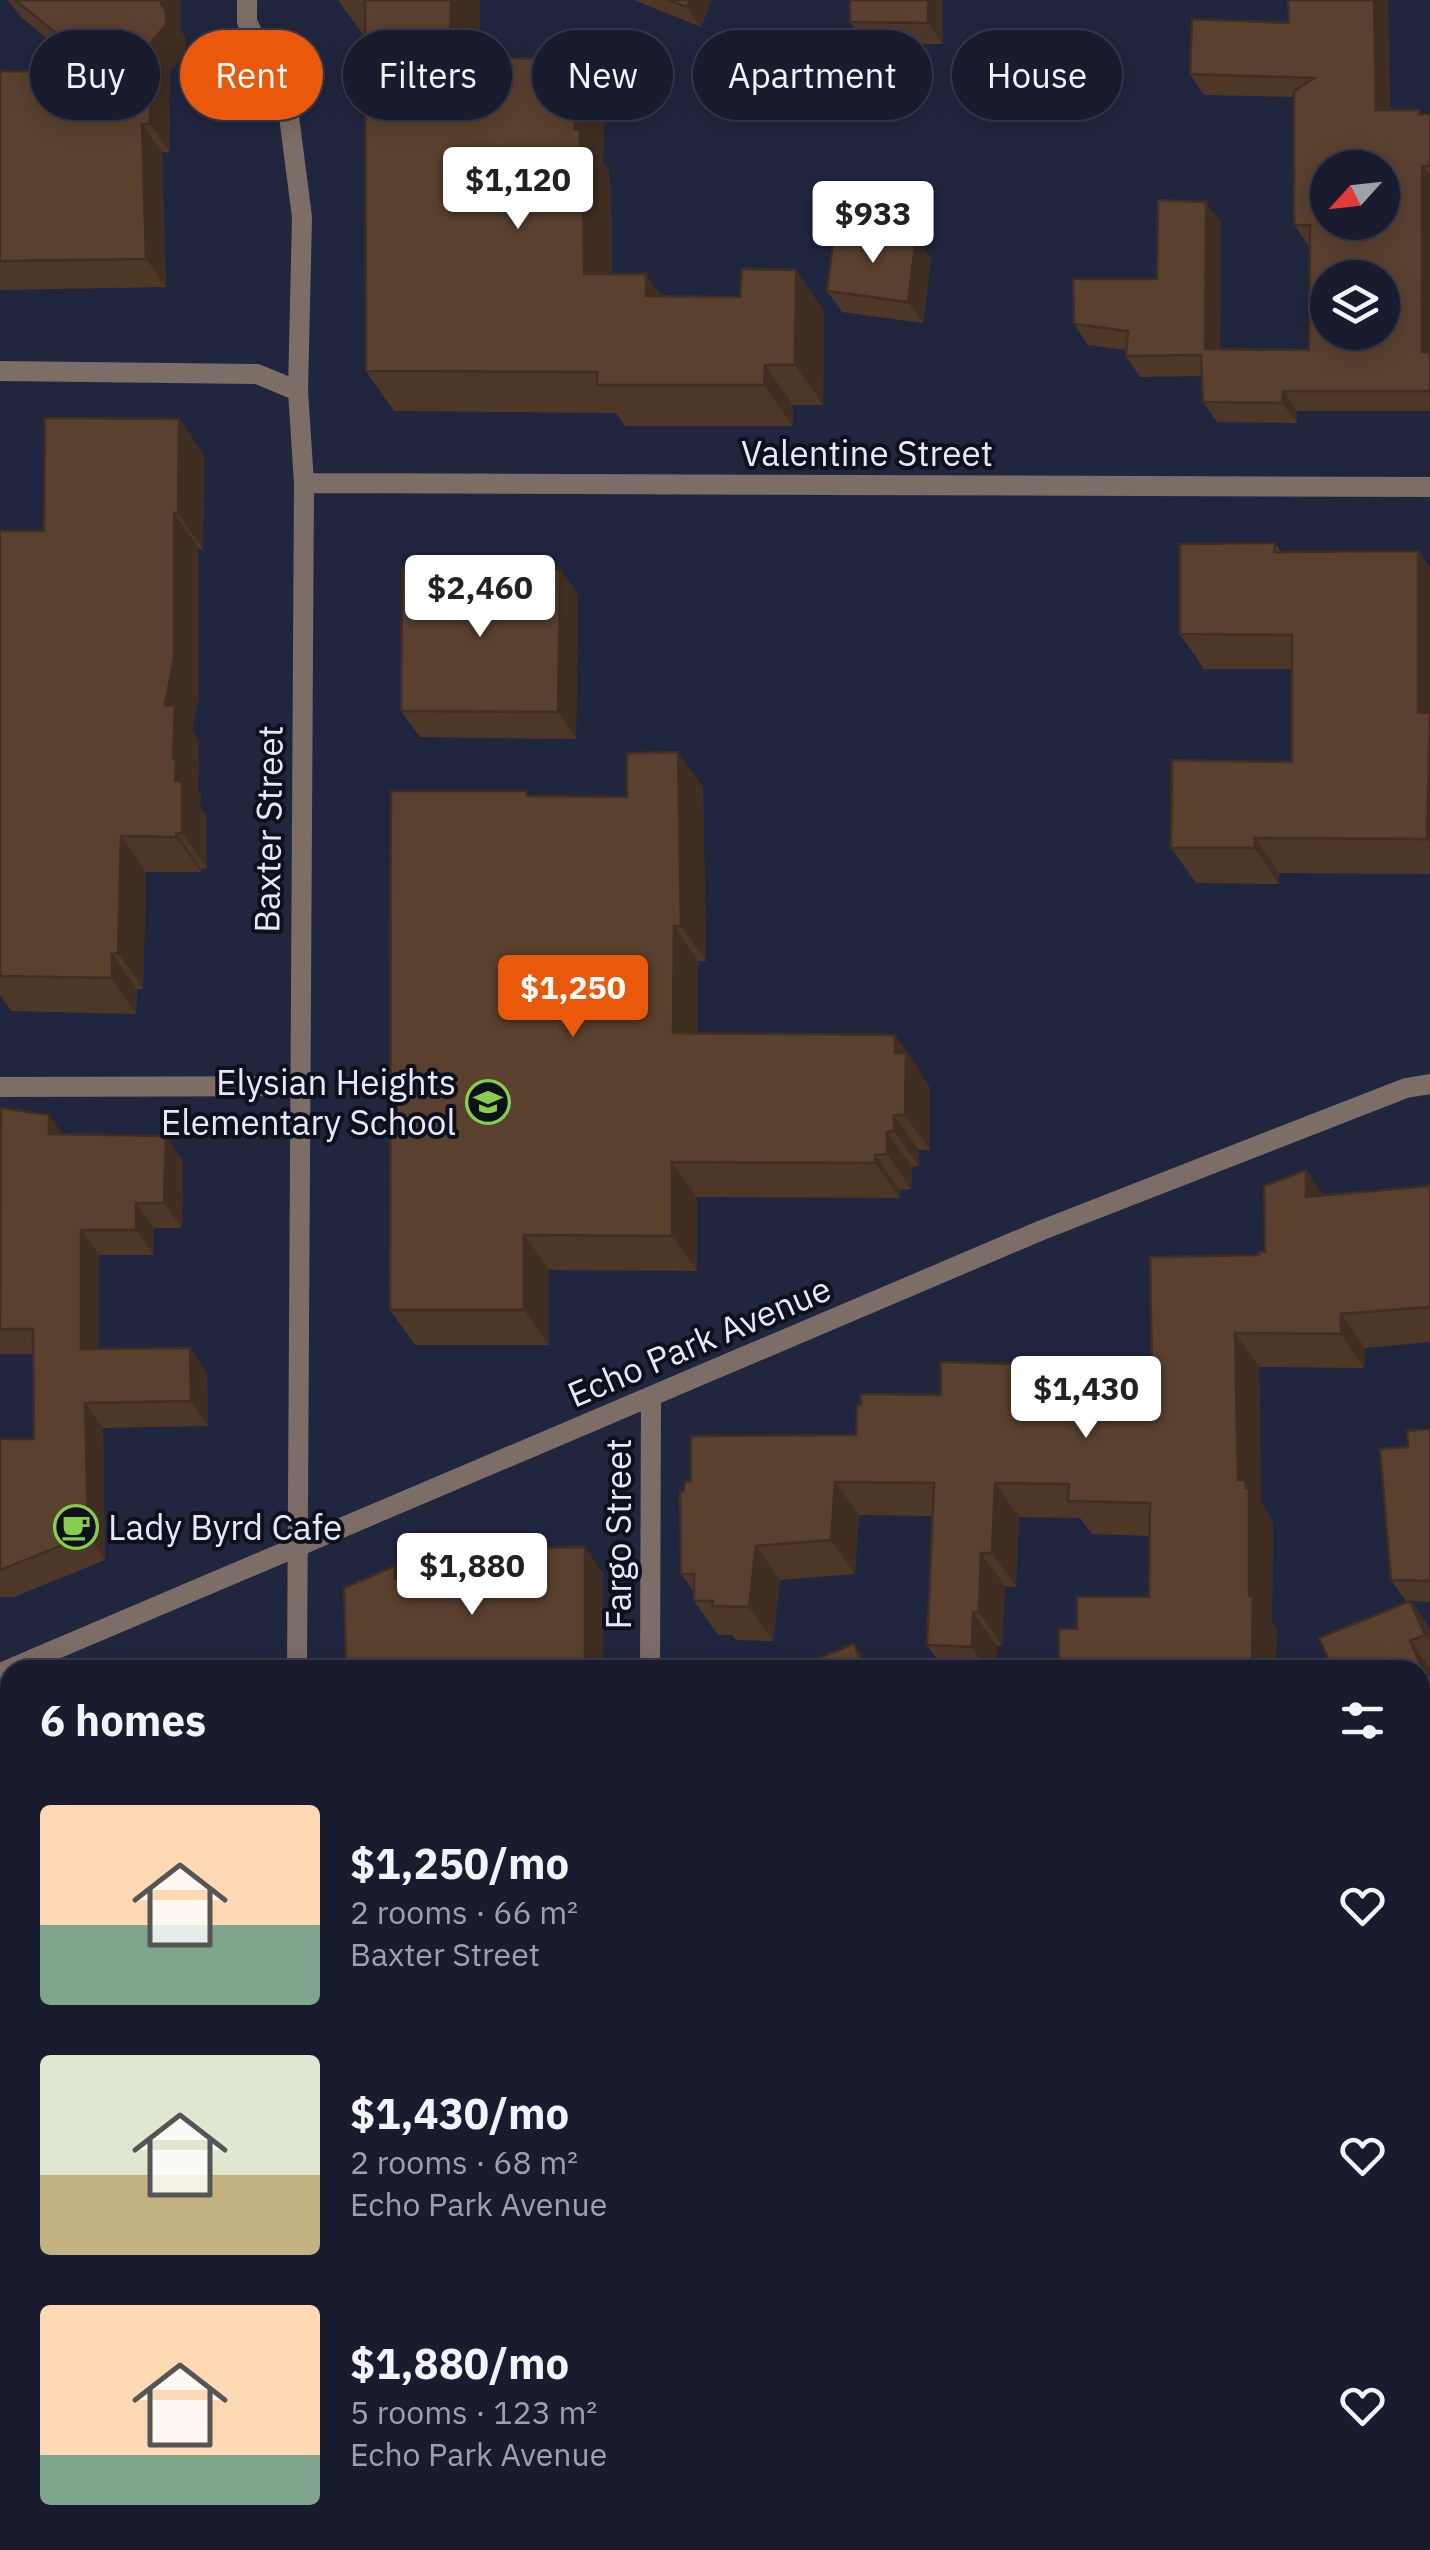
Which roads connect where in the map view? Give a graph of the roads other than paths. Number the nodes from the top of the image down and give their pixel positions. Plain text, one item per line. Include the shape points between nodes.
1 (247, 0) edge
2 (0, 371) edge
3 (298, 390) junction
4 (304, 483) junction
5 (1430, 487) edge
6 (1430, 1084) edge
7 (298, 1086) junction
8 (0, 1087) edge
9 (651, 1398) junction
10 (296, 1546) junction
11 (30, 1660) edge
12 (297, 1660) edge
13 (650, 1660) edge

1 - 3 street, Baxter Street via 247,22 287,101 302,217
2 - 3 street via 256,374
3 - 4 street, Baxter Street
4 - 5 street, Valentine Street
4 - 7 street, Baxter Street
6 - 9 street, Echo Park Avenue via 1060,1223
7 - 8 street
7 - 10 street, Baxter Street
9 - 10 street, Echo Park Avenue
9 - 13 street, Fargo Street
10 - 11 street, Echo Park Avenue
10 - 12 street, Baxter Street

